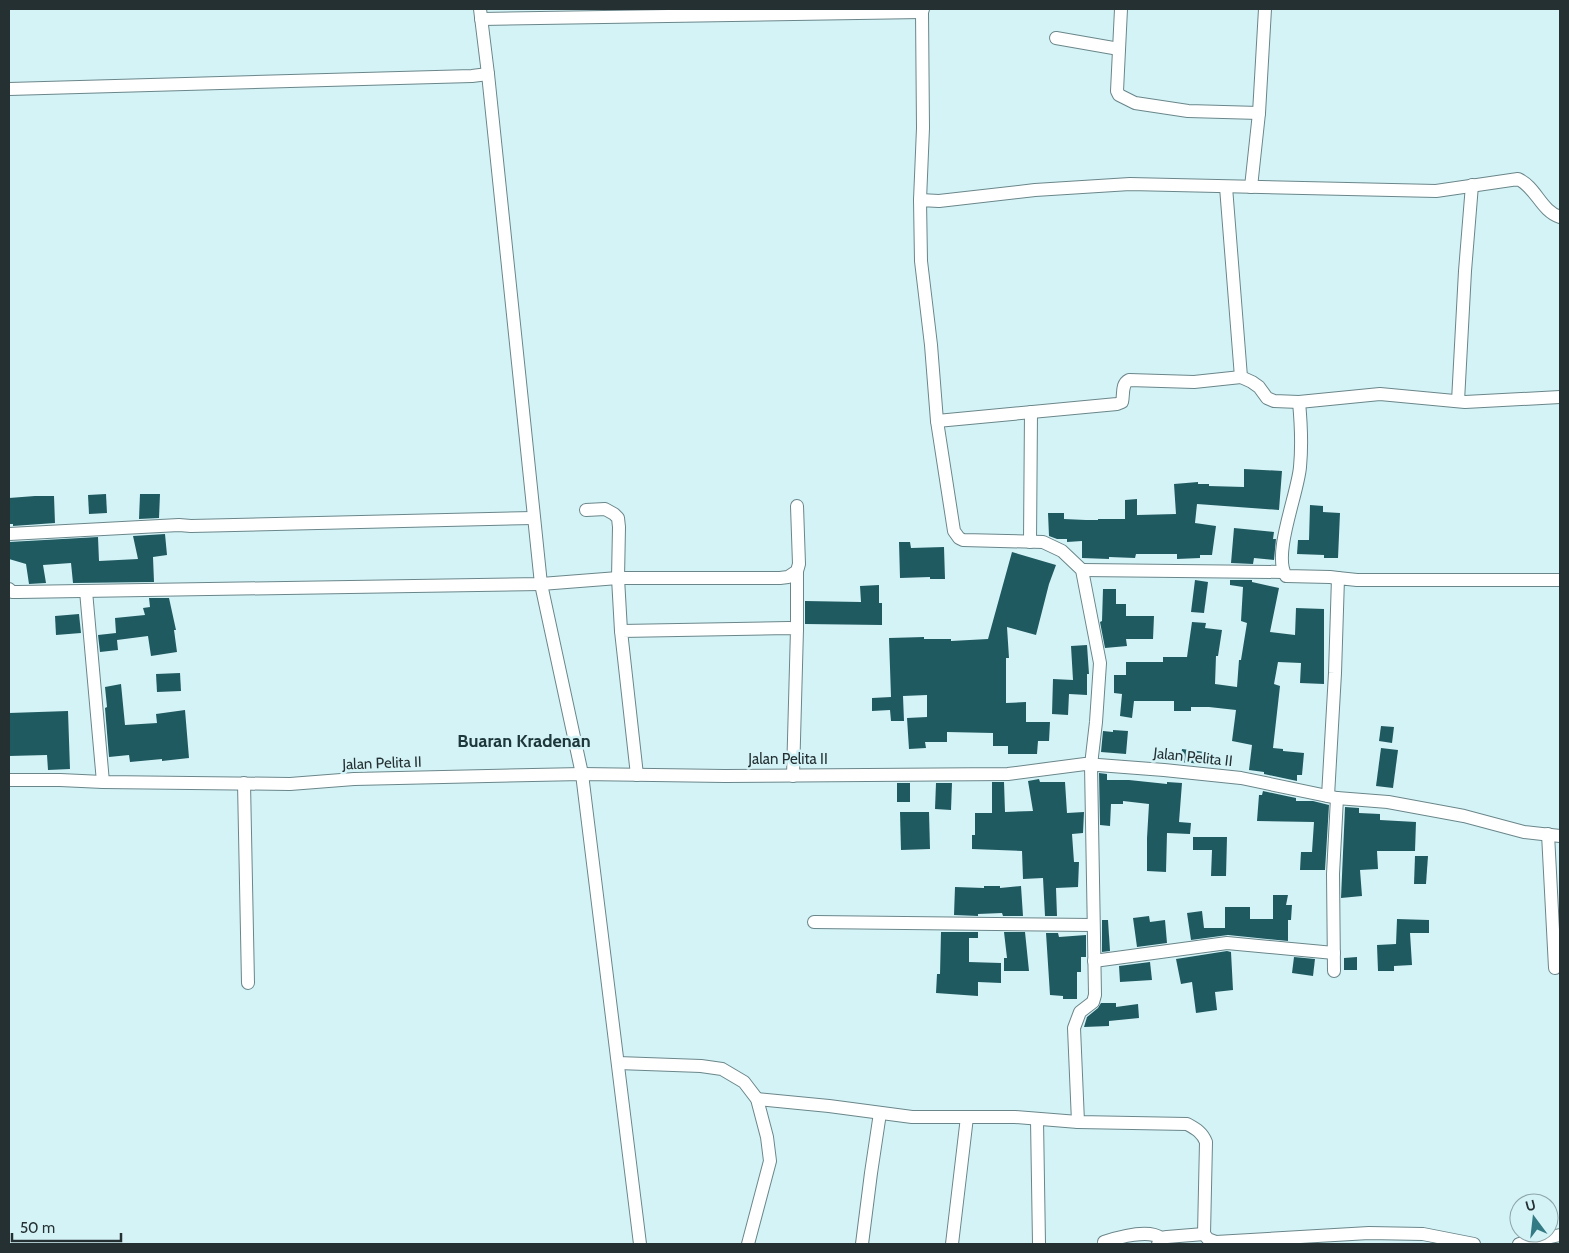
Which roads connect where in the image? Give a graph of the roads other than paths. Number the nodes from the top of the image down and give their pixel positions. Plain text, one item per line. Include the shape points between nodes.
1 (1121, 9) edge
2 (1265, 9) edge
3 (920, 11) edge
4 (480, 14) edge
5 (1056, 38) dead end
6 (1119, 49) junction
7 (488, 74) junction
8 (9, 89) edge
9 (1259, 113) junction
10 (1472, 185) junction
11 (1226, 187) junction
12 (1251, 187) junction
13 (920, 200) junction
14 (1560, 217) edge
15 (1241, 377) junction
16 (1560, 397) edge
17 (1458, 401) junction
18 (1299, 402) junction
19 (1031, 412) junction
20 (937, 421) junction
21 (797, 506) dead end
22 (586, 510) dead end
23 (533, 518) junction
24 (9, 534) edge
25 (1030, 542) junction
26 (1082, 570) junction
27 (797, 571) junction
28 (1283, 572) junction
29 (618, 578) junction
30 (1338, 578) junction
31 (1560, 580) edge
32 (541, 584) junction
33 (9, 589) edge
34 (86, 591) junction
35 (797, 629) junction
36 (621, 630) junction
37 (1091, 765) junction
38 (582, 774) junction
39 (637, 775) junction
40 (793, 776) junction
41 (9, 780) edge
42 (103, 782) junction
43 (244, 783) junction
44 (1332, 797) junction
45 (1554, 835) edge
46 (814, 922) dead end
47 (1093, 925) junction
48 (1334, 953) junction
49 (1094, 961) junction
50 (1555, 968) dead end
51 (1334, 971) dead end
52 (248, 983) dead end
53 (619, 1067) junction
54 (757, 1099) junction
55 (880, 1113) junction
56 (967, 1117) junction
57 (1037, 1120) junction
58 (1078, 1122) junction
59 (1204, 1234) junction
60 (1560, 1235) edge
61 (1160, 1241) edge
62 (1104, 1242) dead end
63 (640, 1244) edge
64 (748, 1244) edge
65 (862, 1244) edge
66 (952, 1244) edge
67 (1039, 1244) edge
68 (1474, 1244) edge
69 (1519, 1244) edge

1 - 6 street
2 - 9 street
3 - 4 street
3 - 13 street via 923,128
4 - 7 street
5 - 6 street
6 - 9 street via 1117,91 1122,98 1188,111
7 - 8 street
7 - 23 street
9 - 12 street
10 - 12 street via 1436,191
10 - 14 street via 1518,179 1528,185 1554,215
10 - 17 street
11 - 12 street
11 - 13 street via 1130,184
11 - 15 street
13 - 20 street via 921,261
15 - 18 street via 1259,387 1267,398
15 - 19 street via 1194,382 1129,380 1124,385 1122,402 1117,404
16 - 17 street
17 - 18 street via 1380,394
18 - 28 street via 1300,467 1285,533
19 - 20 street
19 - 25 street
20 - 25 street via 952,526 956,534 963,540
21 - 27 street
22 - 29 street via 605,509 618,518
23 - 24 street via 179,525
23 - 32 street
25 - 26 street via 1043,542 1062,550
26 - 28 street
26 - 37 street via 1100,663
27 - 29 street via 780,578
27 - 35 street
28 - 30 street via 1290,577
29 - 32 street
29 - 36 street
30 - 31 street
30 - 44 street
32 - 34 street
32 - 38 street
33 - 34 street via 12,592
34 - 42 street
35 - 36 street
35 - 40 street
36 - 39 street
37 - 40 street, Jalan Pelita II via 1008,774
37 - 44 street, Jalan Pelita II via 1241,778
37 - 47 street
38 - 39 street, Jalan Pelita II
38 - 43 street, Jalan Pelita II
38 - 53 street
39 - 40 street, Jalan Pelita II
41 - 42 street, Jalan Pelita II
42 - 43 street, Jalan Pelita II
43 - 52 street
44 - 45 street, Jalan Pelita II via 1388,802 1464,816 1524,832
44 - 48 street
45 - 50 street
46 - 47 street
47 - 49 street
48 - 49 street via 1227,944
48 - 51 street
49 - 58 street via 1094,1000 1080,1012 1074,1028
53 - 54 street via 701,1066 722,1069 744,1082
53 - 63 street
54 - 55 street
54 - 64 street via 770,1162
55 - 56 street via 912,1117
55 - 65 street
56 - 57 street
56 - 66 street
57 - 58 street
57 - 67 street
58 - 59 street via 1187,1124 1197,1129 1206,1142
59 - 61 street
59 - 68 street via 1216,1242 1369,1233 1423,1234
60 - 69 street
61 - 62 street via 1157,1235 1143,1234

